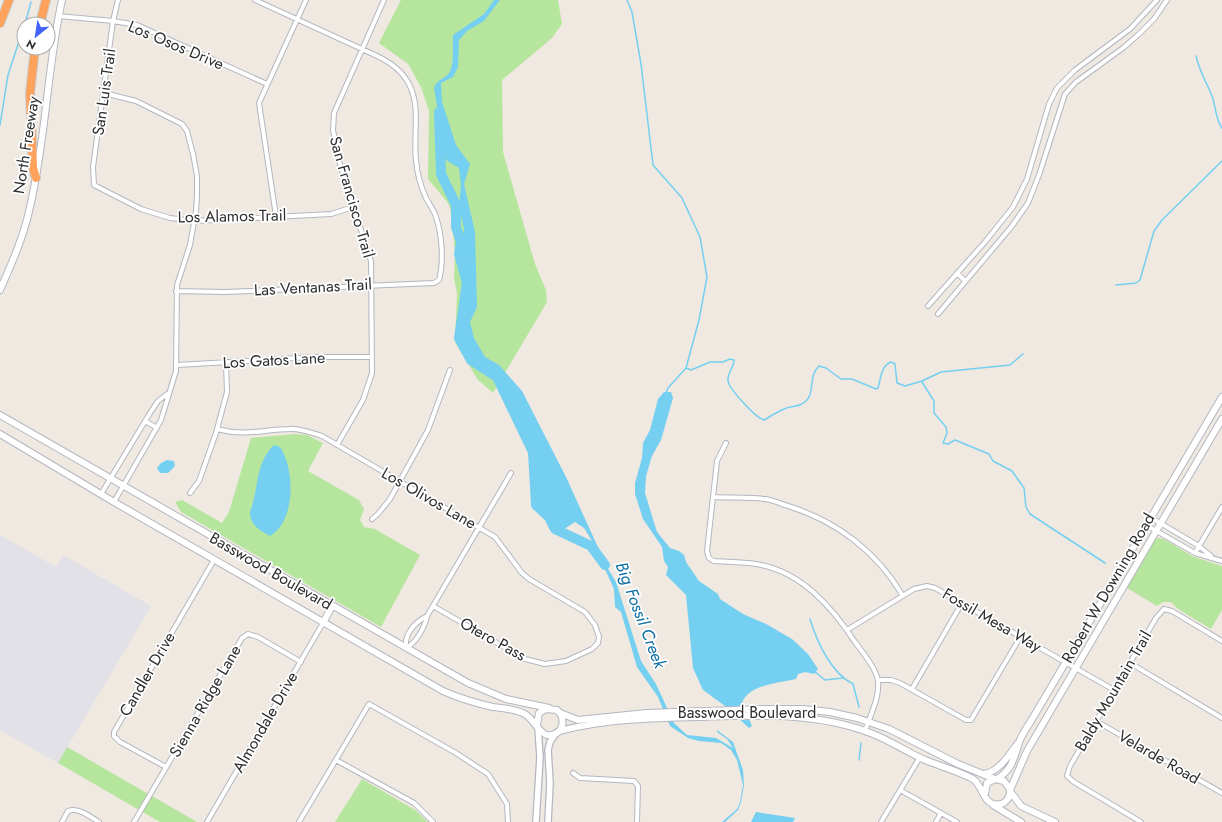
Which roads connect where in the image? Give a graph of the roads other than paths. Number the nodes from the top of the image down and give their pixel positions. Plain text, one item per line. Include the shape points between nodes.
1 (9, 0) edge
2 (46, 0) edge
3 (62, 0) edge
4 (118, 0) edge
5 (255, 0) edge
6 (306, 0) edge
7 (384, 0) edge
8 (1156, 0) edge
9 (1167, 0) edge
10 (42, 16) edge
11 (58, 16) junction
12 (298, 19) junction
13 (113, 21) junction
14 (0, 23) edge
15 (1125, 33) junction
16 (1130, 42) junction
17 (362, 48) junction
18 (34, 56) edge
19 (1064, 80) junction
20 (267, 84) junction
21 (1071, 86) junction
22 (104, 93) junction
23 (1034, 155) junction
24 (1045, 156) junction
25 (36, 178) junction
26 (94, 185) joint
27 (353, 207) junction
28 (276, 216) junction
29 (194, 220) junction
30 (985, 242) junction
31 (993, 248) junction
32 (957, 273) junction
33 (965, 281) junction
34 (371, 284) junction
35 (0, 290) edge
36 (176, 291) junction
37 (928, 306) dead end
38 (938, 314) dead end
39 (371, 357) junction
40 (226, 362) junction
41 (177, 365) junction
42 (450, 370) dead end
43 (168, 394) junction
44 (1222, 397) edge
45 (156, 405) junction
46 (165, 409) junction
47 (0, 415) edge
48 (1222, 419) edge
49 (145, 421) junction
50 (157, 428) junction
51 (217, 429) junction
52 (0, 434) edge
53 (726, 443) dead end
54 (337, 445) junction
55 (511, 473) dead end
56 (111, 479) junction
57 (399, 480) junction
58 (124, 486) junction
59 (190, 493) dead end
60 (101, 494) junction
61 (713, 497) junction
62 (114, 502) junction
63 (1222, 507) edge
64 (1150, 517) junction
65 (372, 519) dead end
66 (1160, 523) junction
67 (1145, 525) junction
68 (479, 528) junction
69 (1155, 530) junction
70 (1199, 546) junction
71 (1195, 553) junction
72 (1213, 557) junction
73 (214, 560) junction
74 (1222, 561) edge
75 (903, 596) junction
76 (962, 603) junction
77 (332, 606) junction
78 (433, 606) junction
79 (427, 616) junction
80 (323, 623) junction
81 (414, 625) junction
82 (422, 629) junction
83 (847, 630) junction
84 (1021, 636) junction
85 (1222, 641) edge
86 (598, 643) joint
87 (406, 648) junction
88 (301, 662) junction
89 (1065, 662) junction
90 (1130, 663) junction
91 (1075, 668) junction
92 (878, 680) junction
93 (912, 689) junction
94 (1114, 690) junction
95 (550, 708) junction
96 (764, 712) junction
97 (560, 713) junction
98 (648, 716) junction
99 (1222, 718) edge
100 (1096, 720) junction
101 (868, 722) junction
102 (537, 726) junction
103 (865, 731) junction
104 (558, 732) junction
105 (1020, 740) junction
106 (920, 757) junction
107 (336, 760) junction
108 (166, 767) junction
109 (573, 773) dead end
110 (984, 774) junction
111 (996, 779) junction
112 (900, 790) junction
113 (1010, 791) junction
114 (1222, 793) edge
115 (985, 794) junction
116 (990, 802) junction
117 (941, 813) junction
118 (62, 822) edge
119 (99, 822) edge
120 (134, 822) edge
121 (207, 822) edge
122 (299, 822) edge
123 (433, 822) edge
124 (508, 822) edge
125 (536, 822) edge
126 (548, 822) edge
127 (637, 822) edge
128 (881, 822) edge
129 (936, 822) edge
130 (957, 822) edge
131 (1021, 822) edge
132 (1055, 822) edge
133 (1141, 822) edge

1 - 14 highway
2 - 10 highway
3 - 11 main road, North Freeway
4 - 13 street, San Luis Trail
5 - 12 street
6 - 12 street
7 - 17 street, San Francisco Trail
8 - 15 street
9 - 16 street via 1154,19
11 - 13 street, Los Osos Drive
11 - 25 main road, North Freeway
12 - 17 street
12 - 20 street
13 - 20 street, Los Osos Drive via 137,25
13 - 22 street, San Luis Trail
15 - 16 street
15 - 19 street
16 - 21 street
17 - 27 street, San Francisco Trail via 334,113 333,130
17 - 34 street, Las Ventanas Trail via 387,60 397,69 409,84 414,96 415,158 418,176 436,215 440,233 442,271 439,280 434,283
18 - 25 highway via 30,92 33,168
19 - 21 street
19 - 23 street via 1049,104
20 - 28 street via 259,103
21 - 24 street via 1065,94
22 - 26 street, San Luis Trail via 93,167
22 - 29 street via 136,101 157,110 182,124 187,131 197,176
23 - 24 street
23 - 30 street via 1020,194
24 - 31 street via 1028,203
25 - 35 main road, North Freeway via 20,243
26 - 29 street, Los Alamos Trail via 141,209 170,218
27 - 28 street, Los Alamos Trail via 331,214
27 - 34 street, San Francisco Trail via 371,261
28 - 29 street, Los Alamos Trail
29 - 36 street via 190,245
30 - 31 street
30 - 32 street
31 - 33 street
32 - 33 street
32 - 37 street
33 - 38 street
34 - 36 street, Las Ventanas Trail via 225,292
34 - 39 street, San Francisco Trail
36 - 41 street
39 - 40 street, Los Gatos Lane
39 - 54 street, San Francisco Trail via 372,373 363,400
40 - 41 street, Los Gatos Lane
40 - 51 street via 227,392
41 - 43 street
42 - 57 street via 428,430
43 - 45 street
43 - 46 street
44 - 64 main road, Robert W Downing Road
45 - 46 street
45 - 49 street
46 - 50 street
47 - 56 main road, Basswood Boulevard
48 - 66 main road, Robert W Downing Road
49 - 50 street
49 - 56 street
50 - 58 street
51 - 54 street, Los Olivos Lane via 234,433 292,429 307,431
51 - 59 street via 199,481
52 - 60 main road, Basswood Boulevard
53 - 61 street via 717,461
54 - 57 street, Los Olivos Lane
55 - 68 street
56 - 58 main road, Basswood Boulevard
56 - 60 street
57 - 65 street via 390,499
57 - 68 street, Los Olivos Lane
58 - 62 street
58 - 77 main road, Basswood Boulevard
60 - 62 main road, Basswood Boulevard
61 - 75 street via 765,499 823,519 867,550 886,570
61 - 83 street via 707,551 709,558 714,561 758,564 781,572 804,584 826,602
62 - 73 main road, Basswood Boulevard
63 - 70 street
64 - 66 street
64 - 67 main road, Robert W Downing Road
66 - 69 main road, Robert W Downing Road
66 - 70 street
67 - 69 street
67 - 89 main road, Robert W Downing Road
68 - 78 street
68 - 86 street, Los Olivos Lane via 495,537 529,579 585,612 595,625
69 - 71 street
69 - 91 main road, Robert W Downing Road
70 - 71 street
70 - 72 street
71 - 72 street
72 - 74 street
73 - 80 main road, Basswood Boulevard
73 - 108 street, Candler Drive via 114,732 114,736 120,742
75 - 76 street, Fossil Mesa Way via 914,589 927,586 936,588
75 - 83 street, Fossil Mesa Way
76 - 84 street, Fossil Mesa Way
76 - 93 street
77 - 80 main road
77 - 87 main road, Basswood Boulevard
78 - 79 street
78 - 86 street, Otero Pass via 525,659 546,664 566,661 592,649
79 - 81 street
79 - 82 street
80 - 88 street, Almondale Drive
80 - 102 main road, Basswood Boulevard via 443,691 471,702 520,712
81 - 82 street
81 - 87 street via 405,641
82 - 87 street via 413,645
83 - 92 street via 872,666
84 - 89 street, Fossil Mesa Way
84 - 93 street via 971,720 966,720
85 - 90 street, Baldy Mountain Trail via 1172,611 1164,609
87 - 95 main road, Basswood Boulevard via 486,692
88 - 108 street, Sienna Ridge Lane via 258,637 248,634 242,638
88 - 121 street, Almondale Drive
89 - 91 street, Fossil Mesa Way
89 - 105 main road, Robert W Downing Road
90 - 94 street, Baldy Mountain Trail
90 - 99 street
91 - 94 street, Fossil Mesa Way
91 - 113 main road, Robert W Downing Road via 1025,755
92 - 93 street via 891,680
92 - 101 street via 875,702
94 - 100 street, Baldy Mountain Trail
95 - 97 main road
95 - 102 main road via 539,713
96 - 98 main road, Basswood Boulevard
96 - 101 main road, Basswood Boulevard via 812,710
96 - 103 main road, Basswood Boulevard via 815,719
97 - 98 main road, Basswood Boulevard via 578,720
97 - 104 main road via 563,724
98 - 104 main road, Basswood Boulevard via 608,721
100 - 114 street, Velarde Road
100 - 133 street, Baldy Mountain Trail via 1067,776
101 - 103 street
101 - 110 main road, Basswood Boulevard via 894,731 958,764
102 - 104 main road via 547,735
102 - 125 street via 540,753
103 - 106 main road, Basswood Boulevard
104 - 126 street via 550,742 548,750
105 - 110 main road via 1000,765 990,773
105 - 111 main road, Robert W Downing Road via 1012,766
106 - 112 street
106 - 115 main road, Basswood Boulevard via 973,779
107 - 122 street
107 - 123 street via 414,803
107 - 124 street via 369,704 488,774 507,804
108 - 120 street, Sienna Ridge Lane
109 - 127 street via 580,778 634,781 638,786
110 - 111 main road, Basswood Boulevard
111 - 113 main road via 1006,782
111 - 115 main road via 986,785
112 - 117 street
112 - 128 street
113 - 116 main road via 1010,796 1005,802 998,805
113 - 132 main road via 1021,806
115 - 116 main road
116 - 131 main road
117 - 129 street
117 - 130 street
118 - 119 street via 68,811 73,809

